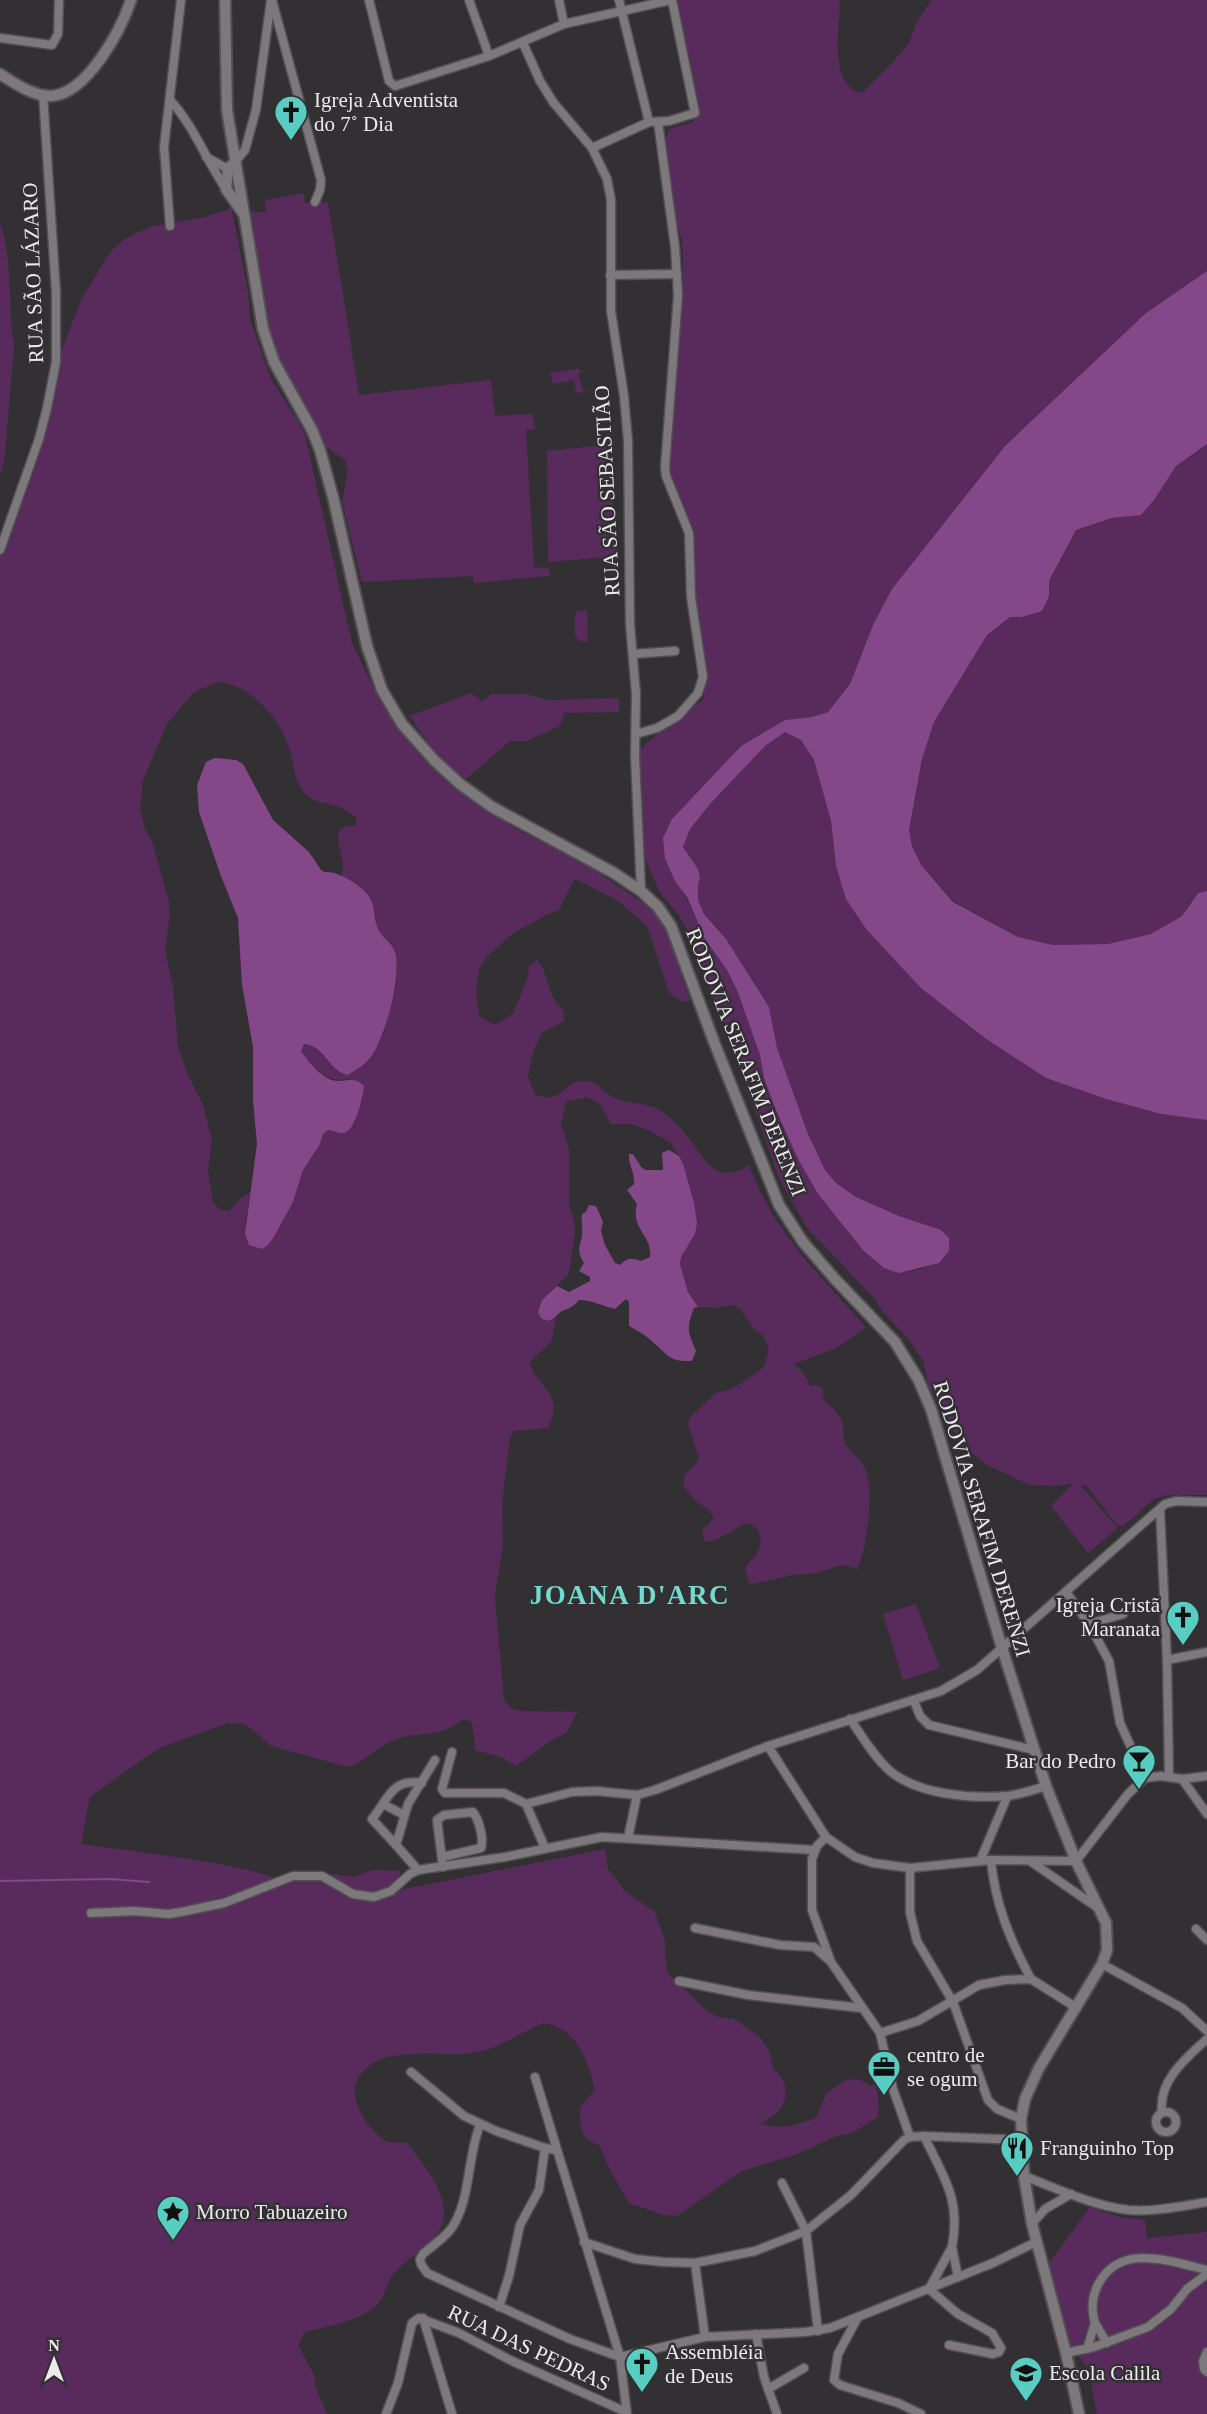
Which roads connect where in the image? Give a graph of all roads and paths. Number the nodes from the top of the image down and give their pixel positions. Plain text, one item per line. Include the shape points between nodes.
1 (59, 0) edge
2 (131, 0) edge
3 (181, 0) edge
4 (225, 0) edge
5 (272, 0) edge
6 (369, 0) edge
7 (468, 0) edge
8 (559, 0) edge
9 (619, 0) edge
10 (671, 0) edge
11 (621, 10) junction
12 (564, 24) junction
13 (0, 38) edge
14 (523, 43) junction
15 (489, 56) junction
16 (0, 74) edge
17 (43, 94) junction
18 (170, 100) junction
19 (653, 122) junction
20 (592, 148) junction
21 (206, 157) junction
22 (231, 165) junction
23 (226, 189) junction
24 (315, 202) dead end
25 (245, 216) junction
26 (170, 226) dead end
27 (676, 274) junction
28 (610, 275) junction
29 (0, 550) edge
30 (675, 651) dead end
31 (633, 654) junction
32 (636, 734) junction
33 (640, 891) junction
34 (1207, 1502) edge
35 (1160, 1509) junction
36 (1066, 1592) junction
37 (1123, 1614) dead end
38 (1089, 1624) junction
39 (1002, 1648) junction
40 (1207, 1652) edge
41 (1167, 1660) junction
42 (914, 1701) junction
43 (850, 1719) junction
44 (768, 1746) junction
45 (1034, 1750) junction
46 (452, 1752) dead end
47 (435, 1760) dead end
48 (1169, 1776) junction
49 (1207, 1776) edge
50 (1145, 1778) junction
51 (1182, 1779) junction
52 (422, 1783) junction
53 (1046, 1786) junction
54 (638, 1795) junction
55 (1007, 1797) junction
56 (383, 1804) junction
57 (526, 1804) junction
58 (1207, 1814) edge
59 (404, 1815) junction
60 (826, 1837) junction
61 (628, 1838) junction
62 (396, 1845) junction
63 (545, 1848) junction
64 (814, 1850) junction
65 (991, 1860) junction
66 (1030, 1860) junction
67 (980, 1861) junction
68 (1076, 1861) junction
69 (442, 1862) junction
70 (910, 1868) junction
71 (414, 1872) junction
72 (1100, 1909) junction
73 (91, 1913) dead end
74 (695, 1928) dead end
75 (1196, 1929) dead end
76 (1207, 1940) edge
77 (831, 1962) junction
78 (1102, 1964) junction
79 (1031, 1979) junction
80 (679, 1981) dead end
81 (953, 2002) junction
82 (861, 2008) junction
83 (1077, 2008) junction
84 (1207, 2031) edge
85 (880, 2033) junction
86 (1207, 2039) edge
87 (411, 2072) dead end
88 (535, 2077) dead end
89 (1162, 2112) dead end
90 (1021, 2120) junction
91 (480, 2125) junction
92 (924, 2136) junction
93 (910, 2137) junction
94 (1021, 2140) junction
95 (545, 2148) junction
96 (556, 2151) junction
97 (1024, 2176) junction
98 (782, 2183) dead end
99 (1071, 2194) junction
100 (1207, 2202) edge
101 (1032, 2224) junction
102 (806, 2231) junction
103 (584, 2242) junction
104 (1036, 2242) junction
105 (952, 2247) junction
106 (695, 2263) junction
107 (1207, 2272) edge
108 (958, 2277) junction
109 (929, 2289) junction
110 (499, 2307) junction
111 (858, 2317) junction
112 (420, 2318) junction
113 (1095, 2323) junction
114 (818, 2331) junction
115 (756, 2334) junction
116 (705, 2337) junction
117 (1107, 2343) junction
118 (949, 2345) dead end
119 (1087, 2349) junction
120 (1207, 2352) edge
121 (1066, 2353) junction
122 (620, 2356) junction
123 (804, 2368) dead end
124 (1207, 2372) edge
125 (768, 2389) junction
126 (626, 2413) edge
127 (386, 2414) edge
128 (452, 2414) edge
129 (777, 2414) edge
130 (921, 2414) edge
131 (1079, 2414) edge

1 - 13 street via 58,34 52,45
2 - 17 main road via 110,46 90,71 68,91
3 - 18 street
4 - 22 main road, RODOVIA SERAFIM DERENZI
5 - 22 street via 256,110 245,150
5 - 24 street via 321,180
6 - 15 street via 391,85
7 - 15 street
8 - 12 street
9 - 11 street
10 - 11 street
10 - 19 street via 696,109 693,114
11 - 12 street
11 - 19 street
12 - 14 street
14 - 15 street
14 - 20 street, RUA SÃO SEBASTIÃO via 552,102
16 - 17 main road
17 - 29 street, RUA SÃO LÁZARO via 55,272 56,362 41,430
18 - 21 street via 189,123
18 - 26 street via 164,147
19 - 20 street
19 - 27 street via 675,247
20 - 28 street, RUA SÃO SEBASTIÃO via 607,179 611,200
21 - 22 street
21 - 23 street
22 - 23 main road
22 - 25 main road, RODOVIA SERAFIM DERENZI
23 - 25 main road
25 - 33 main road, RODOVIA SERAFIM DERENZI via 263,329 274,362 320,450 364,637 381,690 402,724 460,784 492,807
27 - 28 street
27 - 32 street via 676,325 664,467 689,533 691,597 703,677 698,693 678,716
28 - 31 street, RUA SÃO SEBASTIÃO via 628,441
30 - 31 street
31 - 32 street, RUA SÃO SEBASTIÃO
32 - 33 street, RUA SÃO SEBASTIÃO
33 - 39 main road, RODOVIA SERAFIM DERENZI via 671,926 779,1205 803,1242 895,1342 918,1379 942,1441
34 - 35 street via 1172,1502
35 - 36 street
35 - 41 street
36 - 38 street
36 - 39 street
37 - 38 street
38 - 50 street via 1111,1666 1120,1723
39 - 42 street via 957,1683
39 - 45 main road, RODOVIA SERAFIM DERENZI
40 - 41 street
41 - 48 street
42 - 43 street
42 - 45 street via 928,1725
43 - 44 street
43 - 55 street via 888,1769 913,1785 941,1792
44 - 54 street
44 - 60 street
45 - 53 main road, RODOVIA SERAFIM DERENZI
46 - 57 street via 443,1792 504,1793
47 - 52 street
48 - 50 street
48 - 51 street
49 - 51 street
50 - 68 street
51 - 58 street
52 - 56 street via 399,1785
52 - 59 street
53 - 55 street
53 - 68 main road, RODOVIA SERAFIM DERENZI
54 - 57 street via 572,1792
54 - 61 street
55 - 67 street
56 - 59 street
56 - 62 street via 372,1819
57 - 63 street
59 - 62 street
60 - 64 street
60 - 70 street via 855,1857
61 - 63 street via 602,1837
61 - 64 street
62 - 71 street
63 - 69 street via 505,1857
64 - 77 street via 812,1910
65 - 66 street
65 - 67 street
65 - 79 street via 1001,1916
66 - 68 street
66 - 72 street
67 - 70 street
68 - 72 main road, RODOVIA SERAFIM DERENZI
69 - 69 street via 437,1821 444,1815 473,1812 482,1848
69 - 71 street
70 - 81 street via 910,1912 917,1941
71 - 73 street via 391,1891 374,1897 353,1894 322,1876 292,1876 224,1903 181,1912
72 - 78 main road, RODOVIA SERAFIM DERENZI via 1107,1938
74 - 77 street via 780,1945 814,1947
75 - 76 street
77 - 82 street
78 - 83 main road, RODOVIA SERAFIM DERENZI
78 - 84 street via 1182,2008
79 - 81 street via 989,1982
79 - 83 street
80 - 82 street via 748,1995
81 - 85 street via 918,2021
81 - 90 street via 988,2100 997,2109
82 - 85 street
83 - 90 main road, RODOVIA SERAFIM DERENZI via 1040,2068
85 - 93 street via 893,2089
86 - 89 street via 1168,2081 1161,2098
87 - 91 street via 450,2106
88 - 96 street
90 - 94 main road, RODOVIA SERAFIM DERENZI
91 - 95 street
91 - 110 street via 460,2212 450,2230 420,2259 427,2273
92 - 93 street
92 - 94 street
92 - 105 street via 953,2199 956,2226
93 - 102 street via 896,2146 851,2195
94 - 97 main road, RODOVIA SERAFIM DERENZI
95 - 96 street
95 - 110 street via 539,2190 520,2225
96 - 103 street
97 - 99 street
97 - 101 main road, RODOVIA SERAFIM DERENZI
98 - 102 street
99 - 100 street via 1129,2210
99 - 101 street via 1045,2209
101 - 104 main road, RODOVIA SERAFIM DERENZI
102 - 106 street via 755,2251
102 - 114 street
103 - 106 street via 635,2259
103 - 122 street
104 - 108 street
104 - 121 main road, RODOVIA SERAFIM DERENZI
105 - 108 street
105 - 109 street
106 - 116 street
107 - 113 street via 1156,2259 1139,2258 1121,2264 1106,2272 1097,2284 1091,2311
107 - 117 street via 1148,2327
108 - 109 street
109 - 111 street
109 - 118 street via 958,2314 992,2333 1001,2348 993,2354
110 - 122 street via 570,2339
111 - 114 street
111 - 130 street via 838,2354 834,2380
112 - 126 street, RUA DAS PEDRAS
112 - 127 street via 412,2323 398,2383
112 - 128 street
113 - 117 street
113 - 119 street
114 - 115 street
115 - 116 street
115 - 125 street
116 - 122 street
117 - 119 street
119 - 121 street
120 - 124 street via 1203,2361
121 - 131 main road, RODOVIA SERAFIM DERENZI
122 - 126 street
123 - 125 street
125 - 129 street

